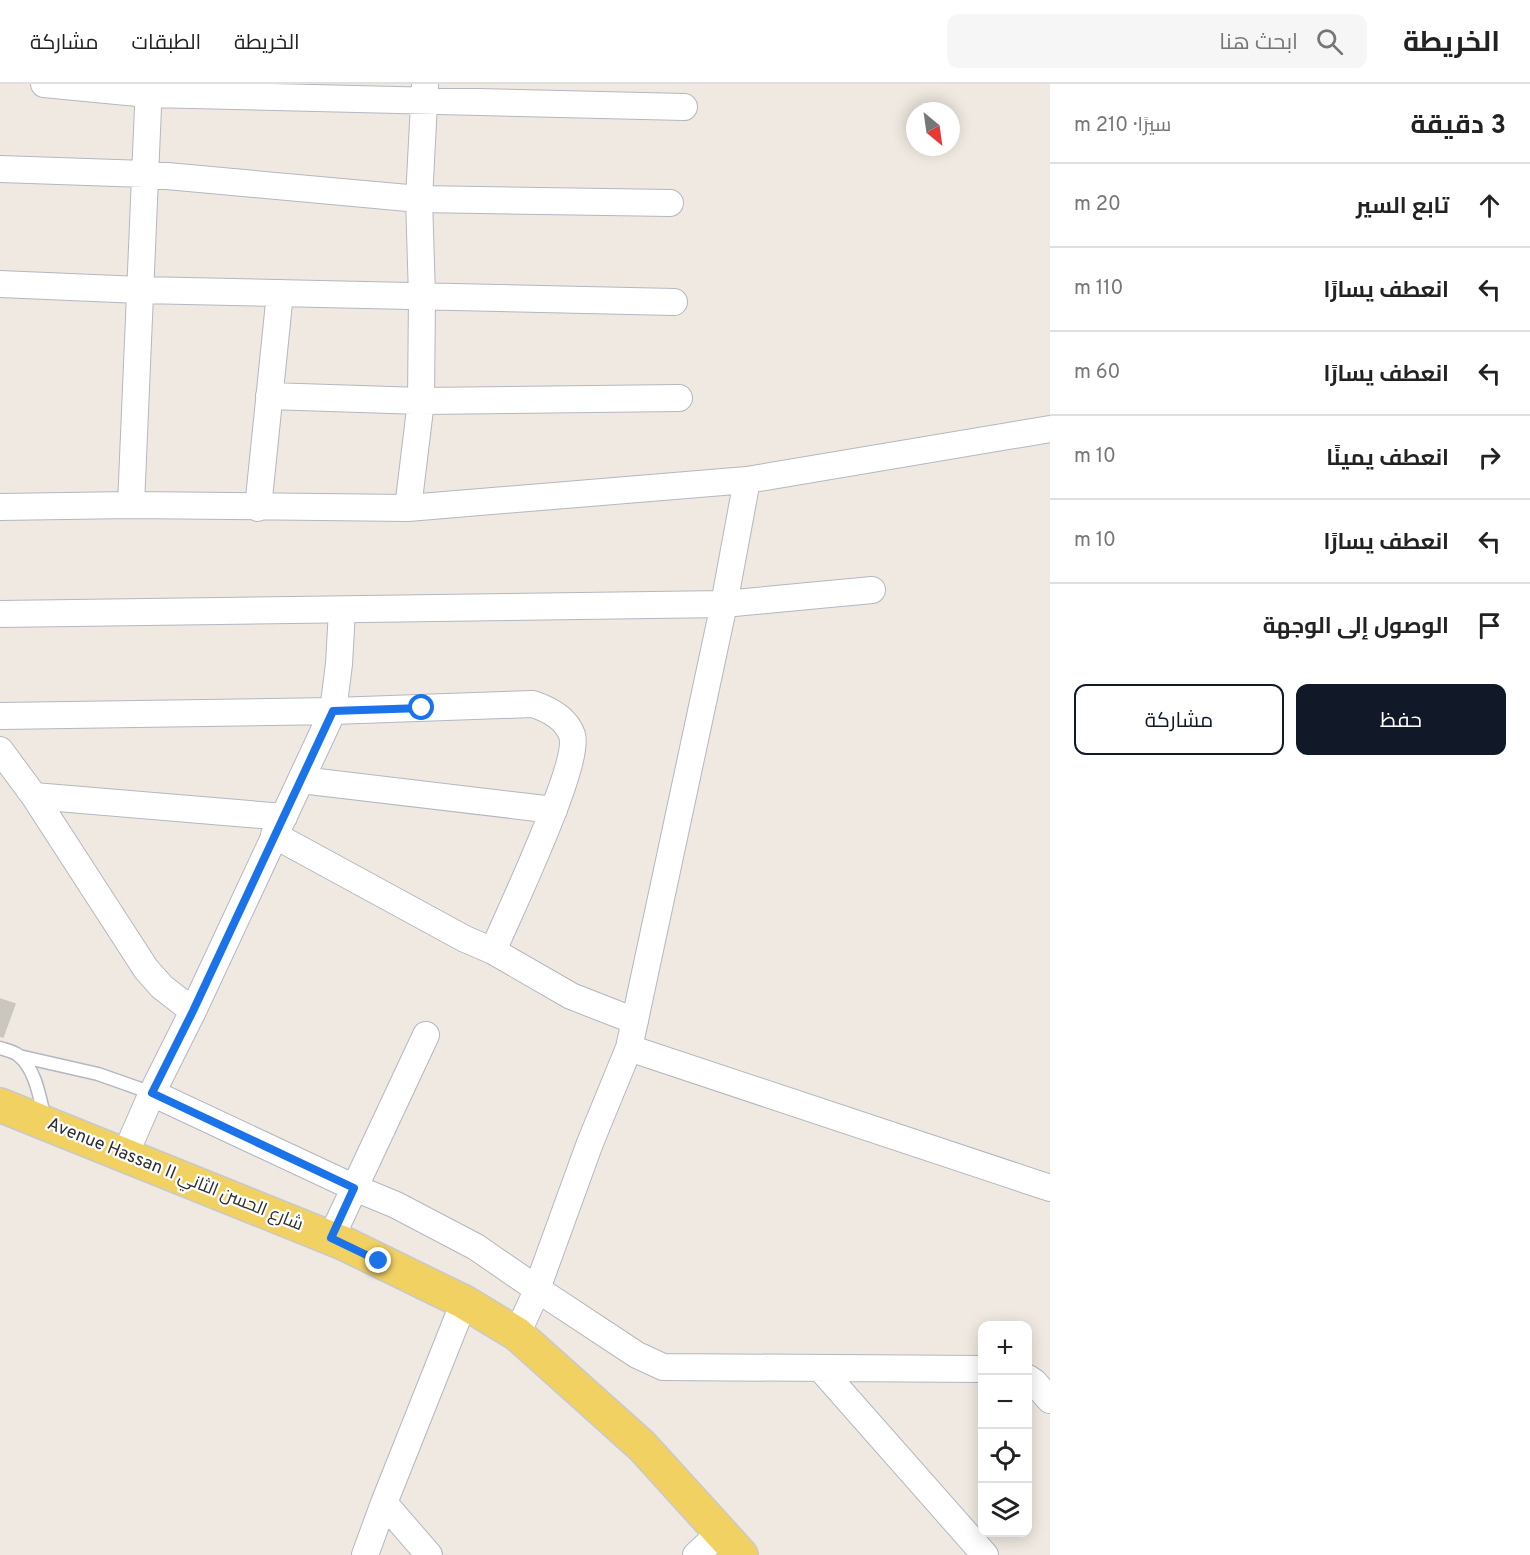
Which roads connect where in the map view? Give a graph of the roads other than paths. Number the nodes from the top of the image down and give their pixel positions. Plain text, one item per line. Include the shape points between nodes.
1 (44, 84) edge
2 (148, 89) edge
3 (425, 92) edge
4 (684, 106) dead end
5 (0, 169) edge
6 (145, 174) junction
7 (418, 199) junction
8 (670, 203) dead end
9 (0, 284) edge
10 (140, 290) junction
11 (280, 293) junction
12 (422, 297) junction
13 (674, 302) dead end
14 (269, 396) junction
15 (679, 398) dead end
16 (421, 401) junction
17 (1050, 429) edge
18 (747, 480) junction
19 (131, 505) junction
20 (0, 507) edge
21 (258, 508) junction
22 (408, 508) junction
23 (872, 590) dead end
24 (724, 604) junction
25 (342, 610) junction
26 (0, 614) edge
27 (333, 711) junction
28 (0, 716) edge
29 (0, 750) edge
30 (301, 780) junction
31 (34, 796) junction
32 (554, 810) junction
33 (279, 826) junction
34 (493, 951) junction
35 (193, 1011) junction
36 (635, 1021) junction
37 (426, 1035) dead end
38 (0, 1048) edge
39 (628, 1048) junction
40 (19, 1056) junction
41 (152, 1093) junction
42 (0, 1105) edge
43 (46, 1124) junction
44 (125, 1155) junction
45 (354, 1188) junction
46 (1050, 1188) edge
47 (331, 1238) junction
48 (537, 1289) junction
49 (464, 1302) junction
50 (517, 1334) junction
51 (820, 1368) junction
52 (978, 1369) edge
53 (1032, 1381) edge
54 (1050, 1400) edge
55 (384, 1503) junction
56 (731, 1543) edge
57 (365, 1555) edge
58 (429, 1555) edge
59 (696, 1555) edge
60 (985, 1555) edge

1 - 2 street
2 - 3 street
2 - 6 street
3 - 4 street
3 - 7 street
5 - 6 street
6 - 7 street
6 - 10 street
7 - 8 street
7 - 12 street
9 - 10 street
10 - 11 street
10 - 19 street
11 - 12 street
11 - 14 street
12 - 13 street
12 - 16 street
14 - 16 street
14 - 21 street
15 - 16 street
16 - 22 street
17 - 18 street
18 - 22 street
18 - 24 street
19 - 20 street
19 - 21 street
21 - 22 street
23 - 24 street
24 - 25 street
24 - 36 street
25 - 26 street
25 - 27 street
27 - 28 street
27 - 30 street
27 - 32 street via 533,704 548,709 572,734 573,751
29 - 31 street
30 - 32 street
30 - 33 street
31 - 33 street
31 - 35 street via 146,969
32 - 34 street
33 - 34 street via 465,939
33 - 35 street
34 - 36 street via 571,996
35 - 41 street
36 - 39 street
37 - 45 street
38 - 40 lane
39 - 46 street
39 - 48 street
40 - 41 lane via 98,1074
40 - 43 lane via 36,1083
41 - 44 street
41 - 45 street
42 - 43 main road, Avenue Hassan II شارع الحسن الثاني
43 - 44 main road, Avenue Hassan II شارع الحسن الثاني
44 - 47 main road, Avenue Hassan II شارع الحسن الثاني
45 - 47 street
45 - 48 street via 476,1247
47 - 49 main road, Avenue Hassan II شارع الحسن الثاني
48 - 50 street
48 - 51 street via 637,1355 663,1367
49 - 50 main road, Avenue Hassan II شارع الحسن الثاني
49 - 55 street
50 - 56 main road, Avenue Hassan II شارع الحسن الثاني via 642,1446
51 - 52 street
51 - 60 street
53 - 54 street
55 - 57 street
55 - 58 street
56 - 59 street

